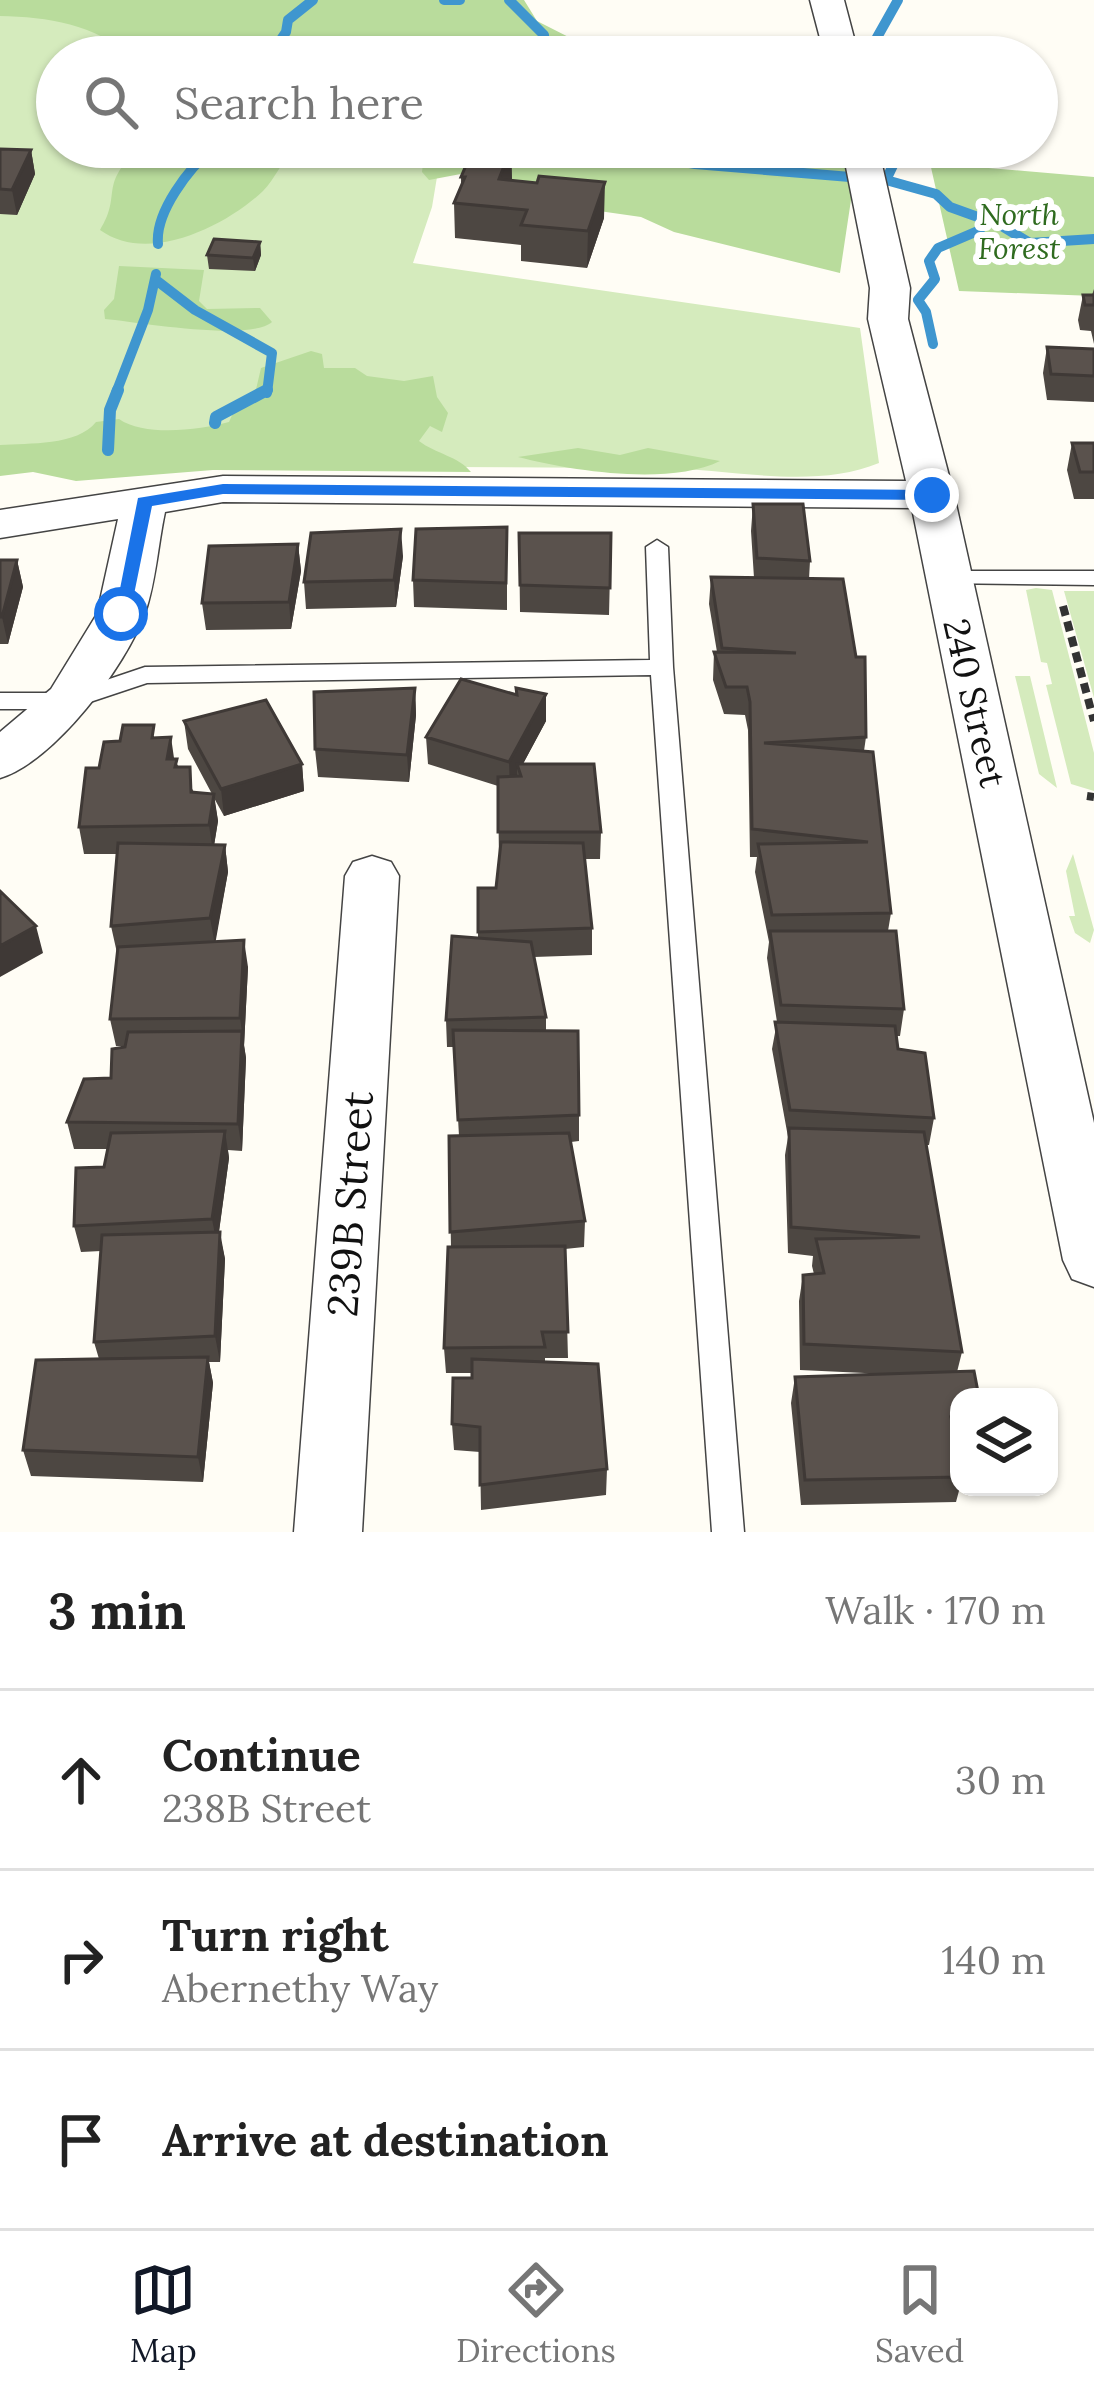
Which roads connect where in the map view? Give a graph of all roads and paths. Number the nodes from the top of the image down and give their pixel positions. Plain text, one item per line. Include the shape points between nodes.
1 (827, 0) edge
2 (859, 15) dead end
3 (836, 36) edge
4 (848, 36) edge
5 (869, 188) edge
6 (932, 495) junction
7 (144, 502) junction
8 (0, 524) edge
9 (657, 547) dead end
10 (946, 578) junction
11 (1056, 578) junction
12 (1094, 578) edge
13 (662, 667) junction
14 (69, 700) junction
15 (0, 701) edge
16 (1094, 721) edge
17 (0, 760) edge
18 (372, 876) dead end
19 (1094, 1260) edge
20 (328, 1532) edge
21 (728, 1532) edge

1 - 3 street
2 - 4 street
5 - 6 street, 240 Street via 890,288 888,319
6 - 7 street via 223,489
6 - 10 street, 240 Street
7 - 8 street
7 - 14 street via 121,614
9 - 13 lane
10 - 11 lane
10 - 19 street, 240 Street
11 - 12 lane
11 - 16 path
13 - 14 lane via 146,675
13 - 21 lane
14 - 15 lane
14 - 17 street
18 - 20 street, 239B Street

